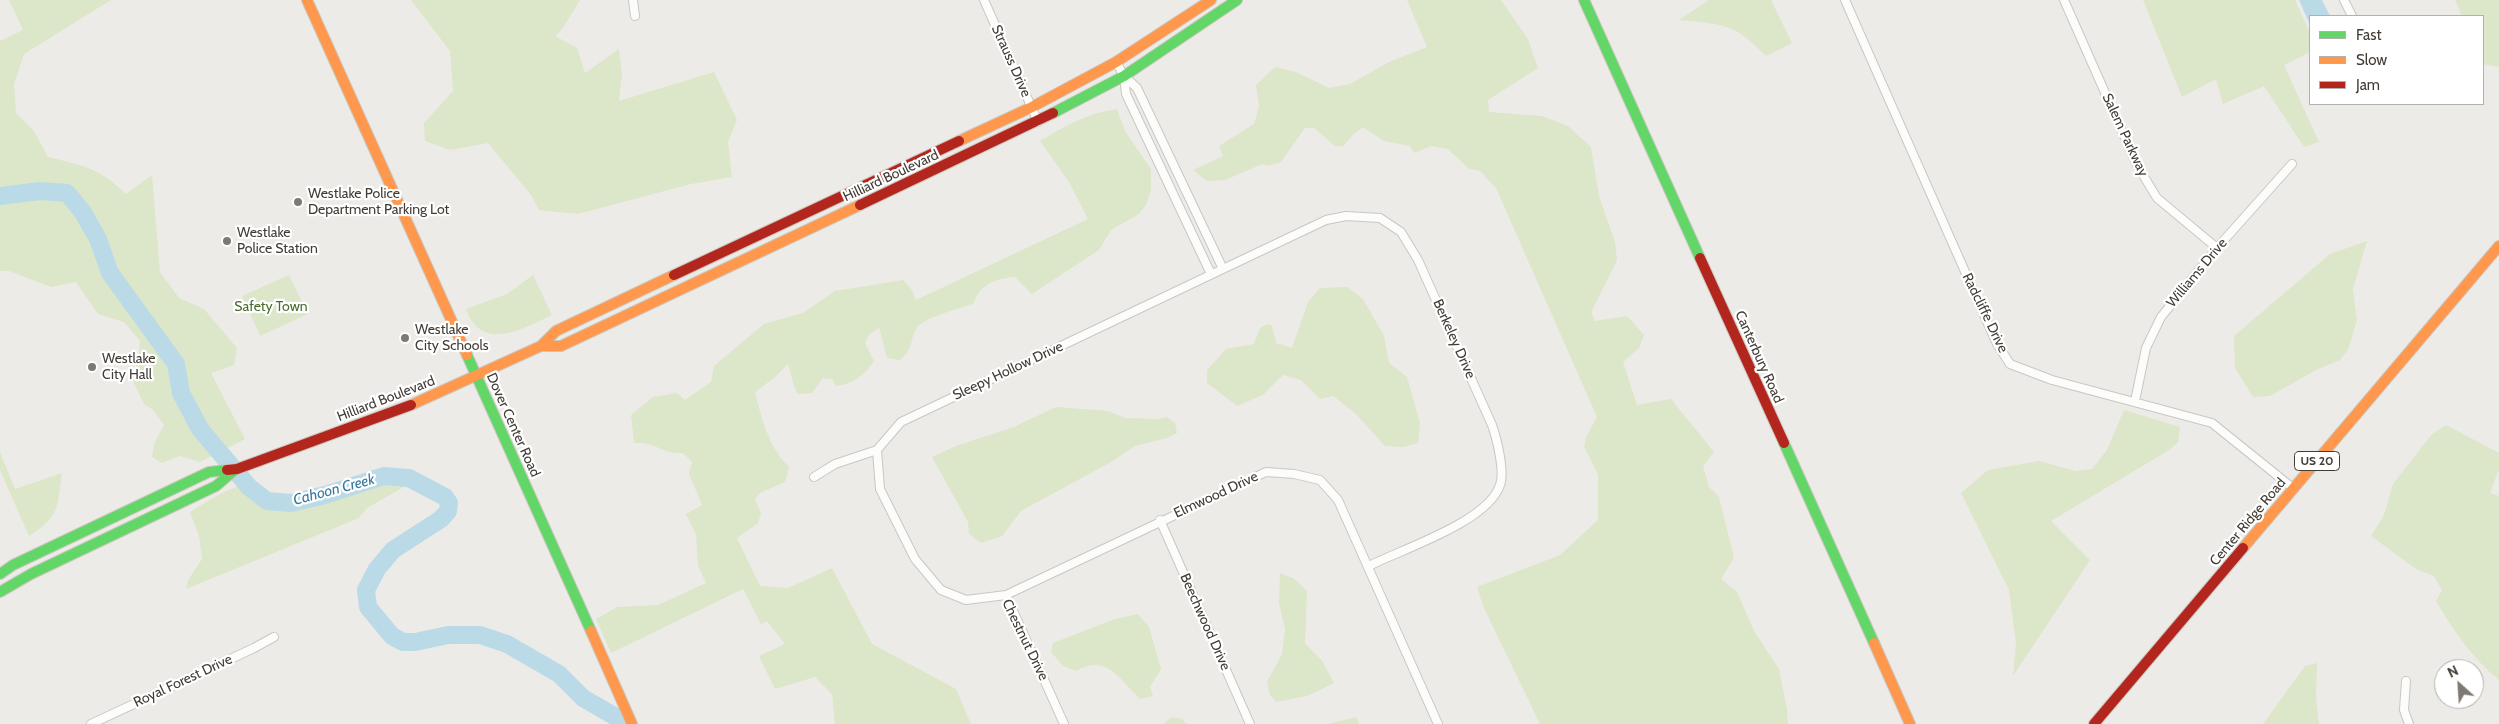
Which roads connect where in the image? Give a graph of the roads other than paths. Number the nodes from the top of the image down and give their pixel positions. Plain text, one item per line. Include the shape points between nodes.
1 (307, 0) edge
2 (633, 0) edge
3 (984, 0) edge
4 (1211, 0) edge
5 (1237, 0) edge
6 (1584, 0) edge
7 (1845, 0) edge
8 (2064, 0) edge
9 (2344, 0) edge
10 (2352, 15) edge
11 (635, 16) dead end
12 (1116, 62) junction
13 (1124, 76) junction
14 (1032, 108) junction
15 (1038, 122) junction
16 (2292, 164) dead end
17 (2499, 246) edge
18 (2217, 248) junction
19 (1224, 269) junction
20 (1211, 274) junction
21 (541, 346) junction
22 (476, 376) junction
23 (2135, 401) junction
24 (877, 450) junction
25 (237, 469) junction
26 (814, 477) dead end
27 (2294, 489) junction
28 (1160, 520) junction
29 (1369, 566) junction
30 (0, 574) edge
31 (0, 592) edge
32 (1006, 594) junction
33 (274, 637) dead end
34 (2406, 681) dead end
35 (91, 724) edge
36 (632, 724) edge
37 (1064, 724) edge
38 (1250, 724) edge
39 (1438, 724) edge
40 (1910, 724) edge
41 (2094, 724) edge
42 (2409, 724) edge

1 - 22 main road, Dover Center Road
2 - 11 street
3 - 14 street, Strauss Drive
4 - 12 main road, Hilliard Boulevard
5 - 13 main road, Hilliard Boulevard
6 - 40 main road, Canterbury Road
7 - 23 street, Radcliffe Drive via 1997,344 2010,364 2052,380
8 - 18 street, Salem Parkway via 2137,165 2157,198
9 - 10 street
12 - 13 street
12 - 14 main road, Hilliard Boulevard
13 - 15 main road, Hilliard Boulevard
13 - 19 street via 1137,88
13 - 20 street via 1126,94
14 - 15 street, Strauss Drive
14 - 21 main road, Hilliard Boulevard via 556,331
15 - 21 main road, Hilliard Boulevard via 561,346
16 - 18 street, Williams Drive
17 - 27 main road, Center Ridge Road / US 20
18 - 23 street, Williams Drive via 2161,317 2146,348
19 - 20 street, Berkeley Drive
19 - 29 street, Berkeley Drive via 1326,220 1346,216 1380,218 1401,232 1418,260 1492,425 1499,448 1500,485 1483,509 1458,525
20 - 24 street, Sleepy Hollow Drive via 901,422
21 - 22 main road, Hilliard Boulevard
22 - 25 main road, Hilliard Boulevard via 382,417
22 - 36 main road, Dover Center Road
23 - 27 street, Radcliffe Drive via 2212,424
24 - 26 street via 835,464
24 - 32 street, Chestnut Drive via 880,489 915,559 941,590 966,600
25 - 30 main road, Hilliard Boulevard via 209,472
25 - 31 main road, Hilliard Boulevard via 220,482
27 - 41 main road, Center Ridge Road / US 20
28 - 29 street, Elmwood Drive via 1266,472 1294,474 1320,480 1338,500
28 - 32 street, Elmwood Drive
28 - 38 street, Beechwood Drive
29 - 39 street, Elmwood Drive
32 - 37 street, Chestnut Drive
33 - 35 street, Royal Forest Drive
34 - 42 street via 2404,710

